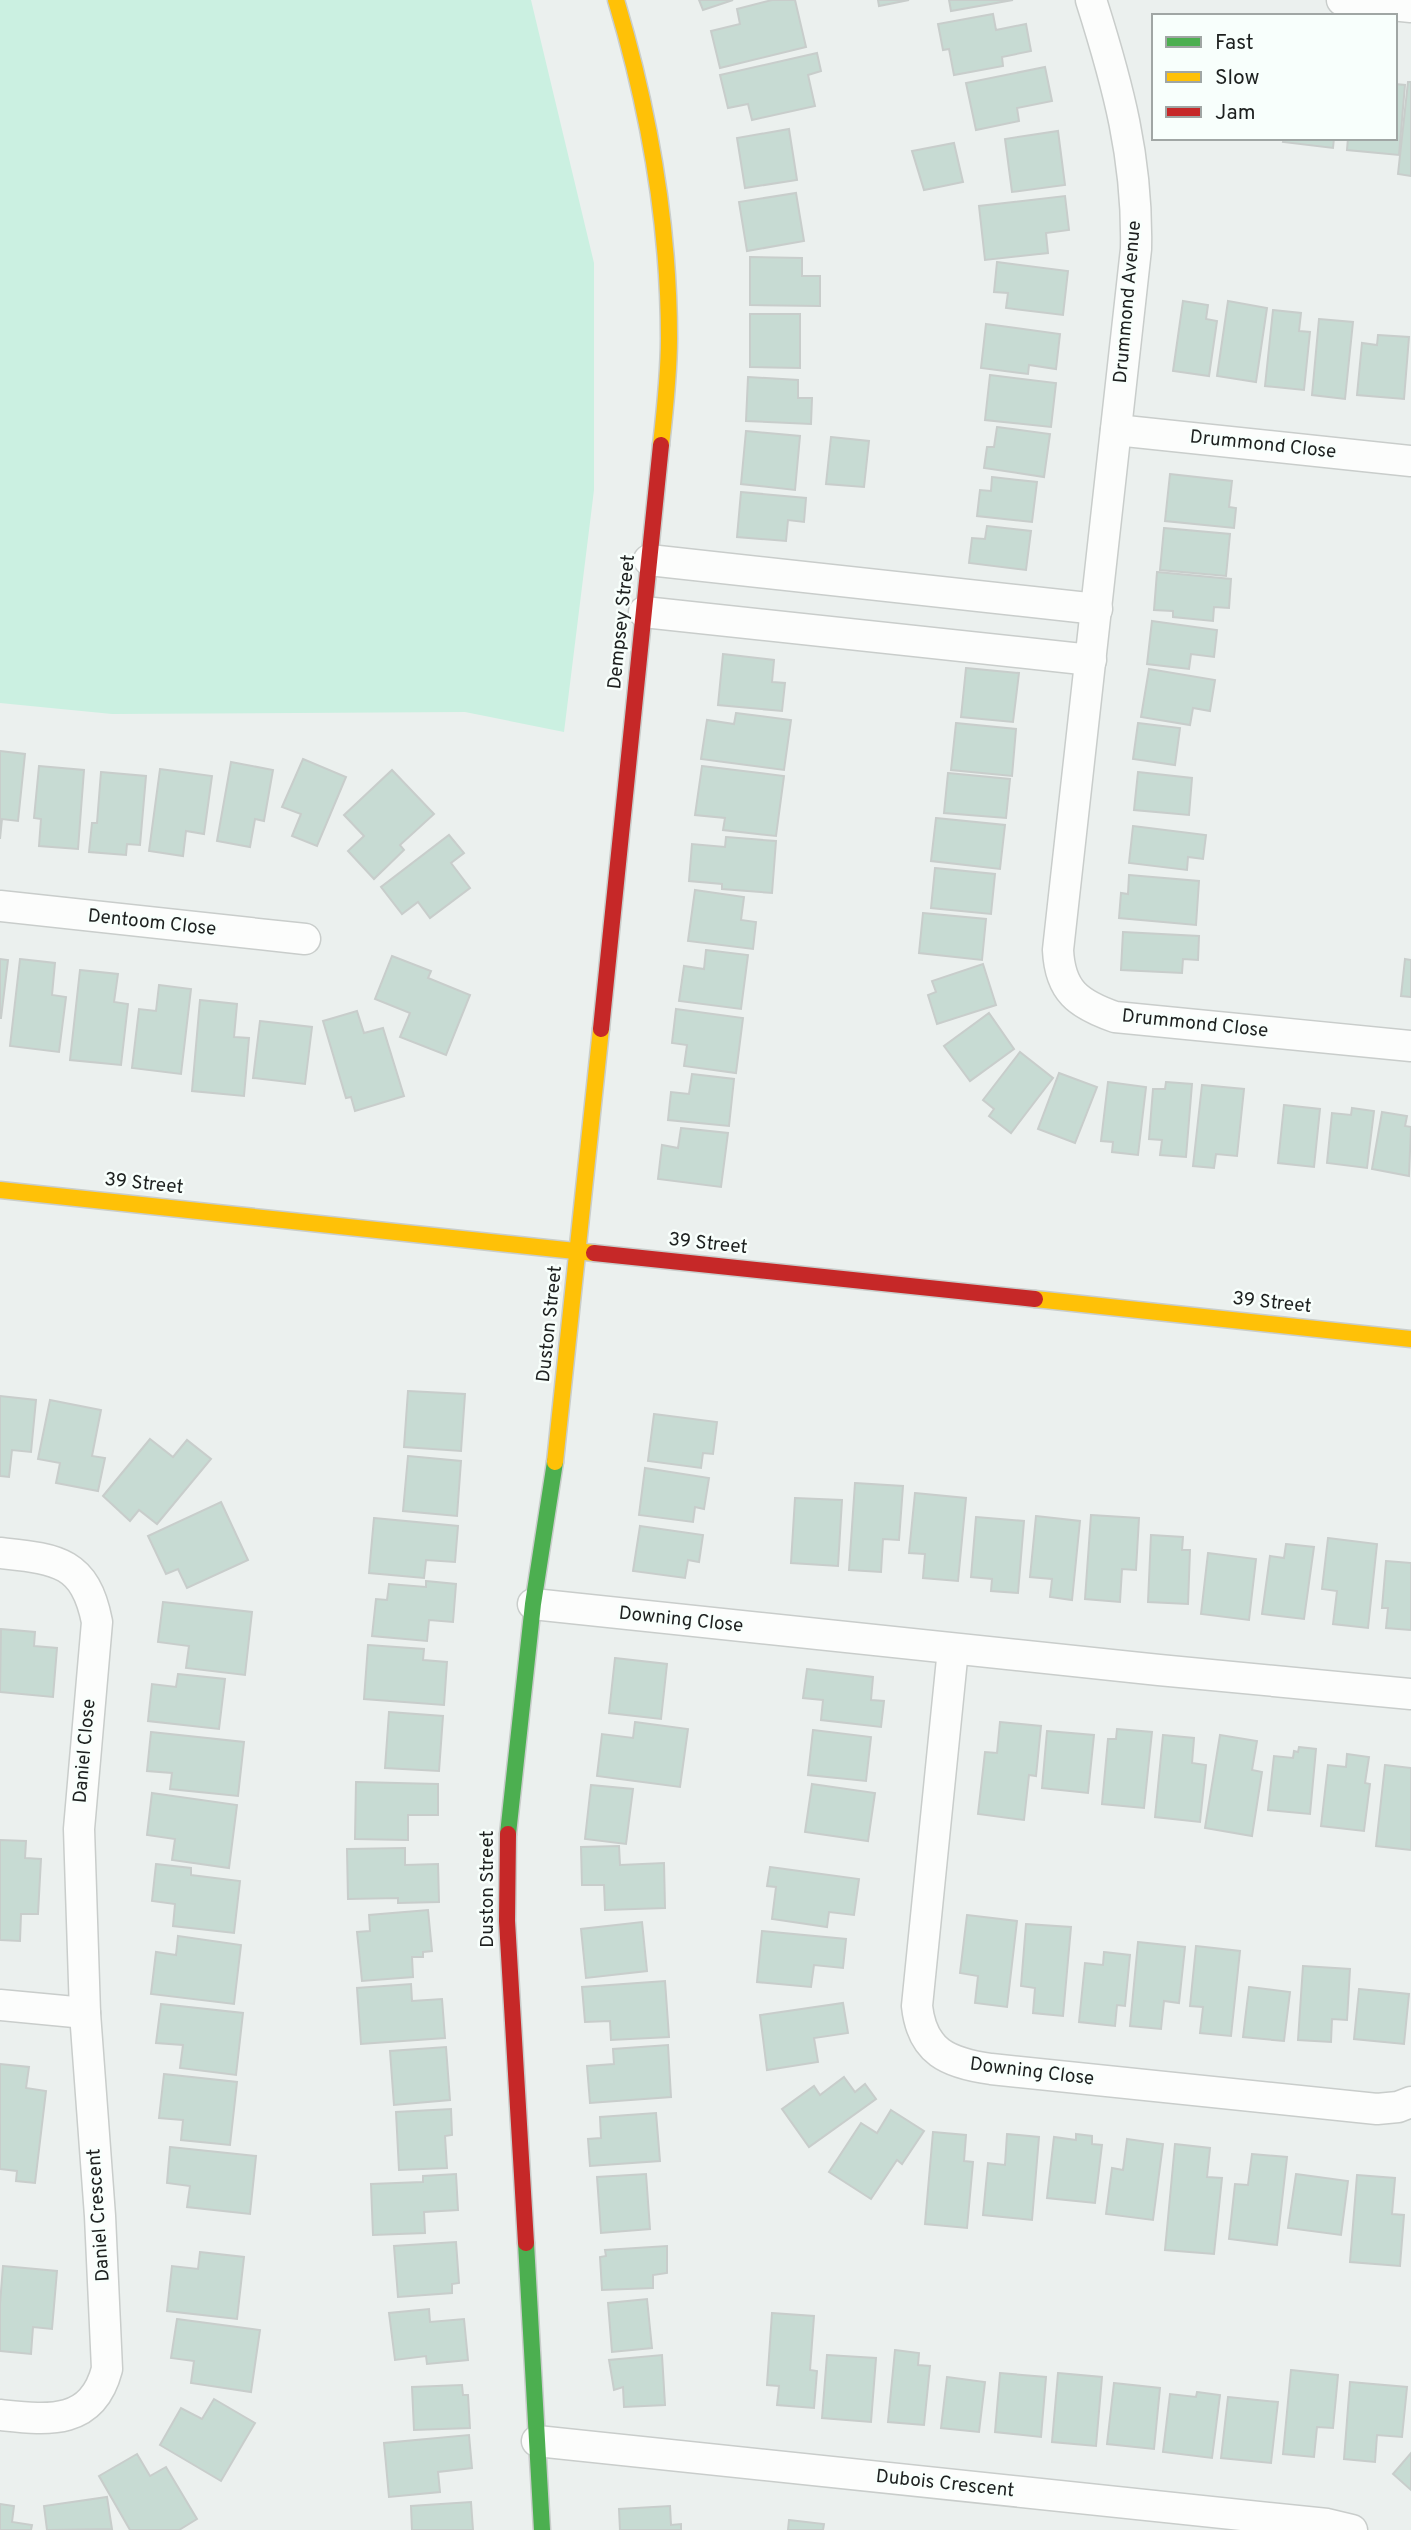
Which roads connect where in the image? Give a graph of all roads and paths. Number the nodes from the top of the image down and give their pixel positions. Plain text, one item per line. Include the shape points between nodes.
1 (616, 0) edge
2 (1091, 0) edge
3 (1342, 0) edge
4 (1411, 7) edge
5 (1116, 430) junction
6 (1411, 461) edge
7 (649, 560) junction
8 (1097, 609) junction
9 (644, 612) junction
10 (1091, 660) junction
11 (0, 906) edge
12 (304, 939) dead end
13 (1411, 1046) edge
14 (0, 1190) edge
15 (579, 1252) junction
16 (1411, 1339) edge
17 (0, 1553) edge
18 (533, 1604) junction
19 (953, 1649) junction
20 (1411, 1694) edge
21 (0, 2005) edge
22 (85, 2013) junction
23 (1411, 2102) edge
24 (0, 2415) edge
25 (537, 2441) junction
26 (542, 2530) edge
27 (1352, 2530) edge

1 - 7 street, Dempsey Street via 644,108 666,273 669,338
2 - 5 street, Drummond Avenue via 1121,103 1137,204
3 - 4 street
5 - 6 street, Drummond Close
5 - 8 street, Drummond Avenue
7 - 8 street
7 - 9 street, Dempsey Street
8 - 10 street, Drummond Avenue
9 - 10 street
9 - 15 street, Dempsey Street
10 - 13 street, Drummond Close via 1058,950 1063,982 1092,1009 1115,1017
11 - 12 street, Dentoom Close
14 - 15 street, 39 Street
15 - 16 street, 39 Street
15 - 18 street, Duston Street via 560,1433
17 - 22 street, Daniel Close via 39,1558 78,1575 97,1622 79,1829
18 - 19 street, Downing Close
18 - 25 street, Duston Street via 507,1848 507,1921
19 - 20 street, Downing Close
19 - 23 street, Downing Close via 916,2006 923,2035 931,2046 967,2066 991,2069 1377,2109
21 - 22 street
22 - 24 street, Daniel Crescent via 107,2369 96,2398 73,2414 35,2419
25 - 26 street, Duston Street
25 - 27 street, Dubois Crescent via 1313,2522

